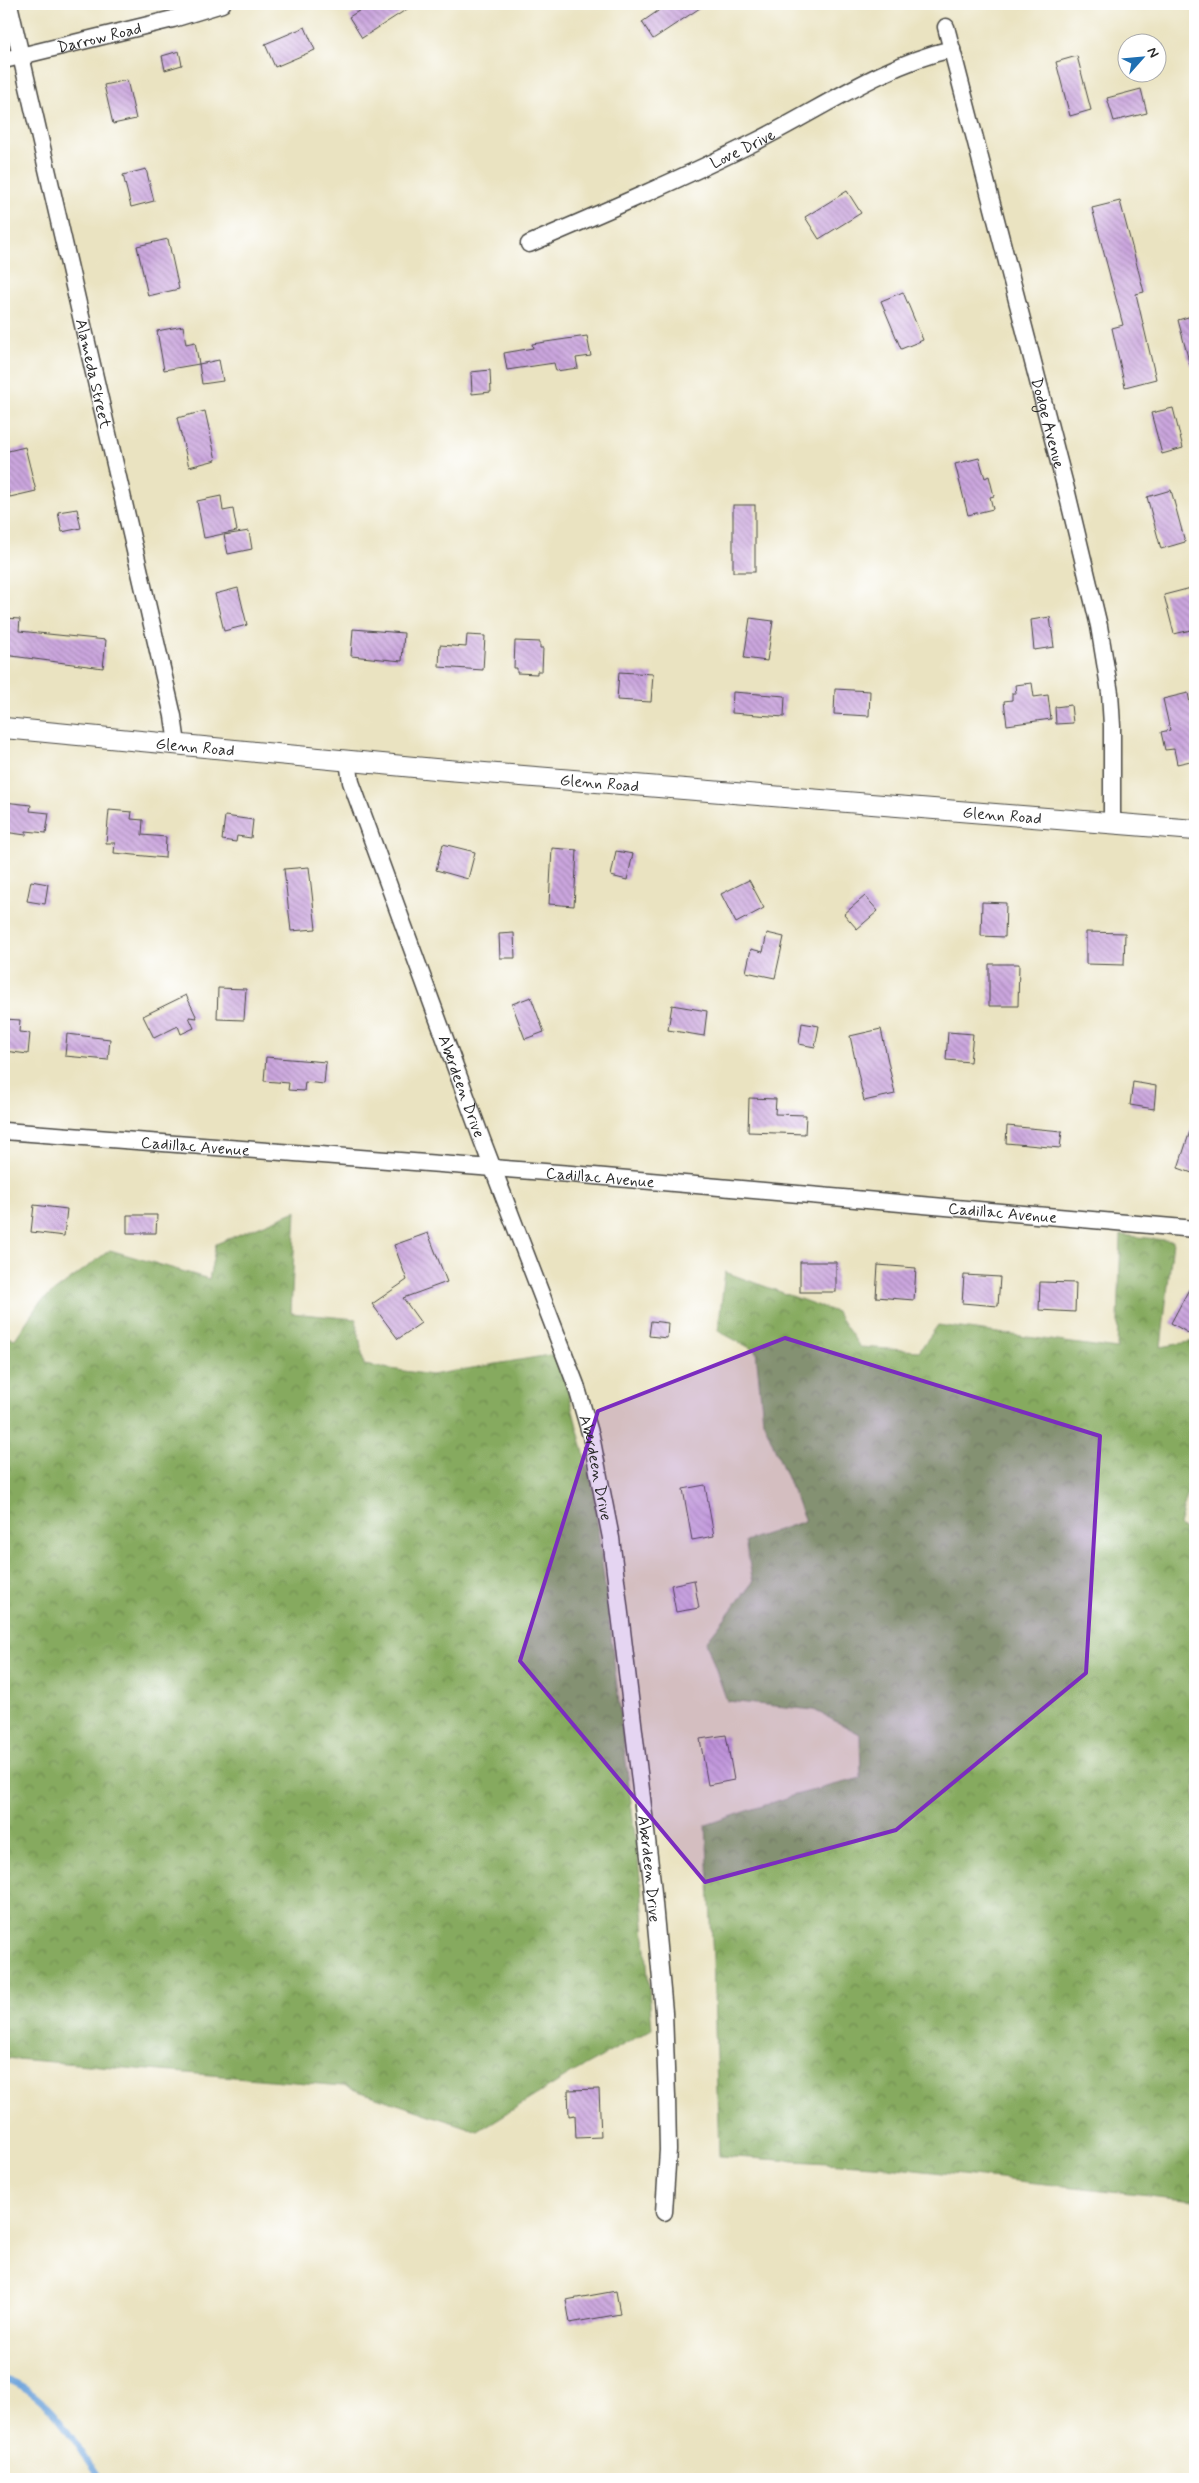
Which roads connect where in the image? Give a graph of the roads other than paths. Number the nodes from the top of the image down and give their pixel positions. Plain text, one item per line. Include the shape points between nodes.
1 (10, 4) edge
2 (222, 4) edge
3 (946, 27) dead end
4 (952, 49) junction
5 (22, 56) junction
6 (4, 60) edge
7 (529, 244) dead end
8 (4, 728) edge
9 (177, 744) junction
10 (348, 761) junction
11 (1112, 823) junction
12 (1195, 830) edge
13 (4, 1131) edge
14 (493, 1169) junction
15 (1195, 1229) edge
16 (664, 2212) dead end

1 - 5 street, Alameda Street
2 - 5 street, Darrow Road via 173,20
3 - 4 street, Dodge Avenue
4 - 7 street, Love Drive via 907,63 652,191
4 - 11 street, Dodge Avenue via 1099,626 1110,693
5 - 6 street, Darrow Road
5 - 9 street, Alameda Street
8 - 9 street, Glenn Road
9 - 10 street, Glenn Road
10 - 11 street, Glenn Road
10 - 14 street, Aberdeen Drive via 354,792
11 - 12 street, Glenn Road
13 - 14 street, Cadillac Avenue
14 - 15 street, Cadillac Avenue
14 - 16 street, Aberdeen Drive via 576,1385 591,1436 611,1538 652,1882 664,2012 668,2150

